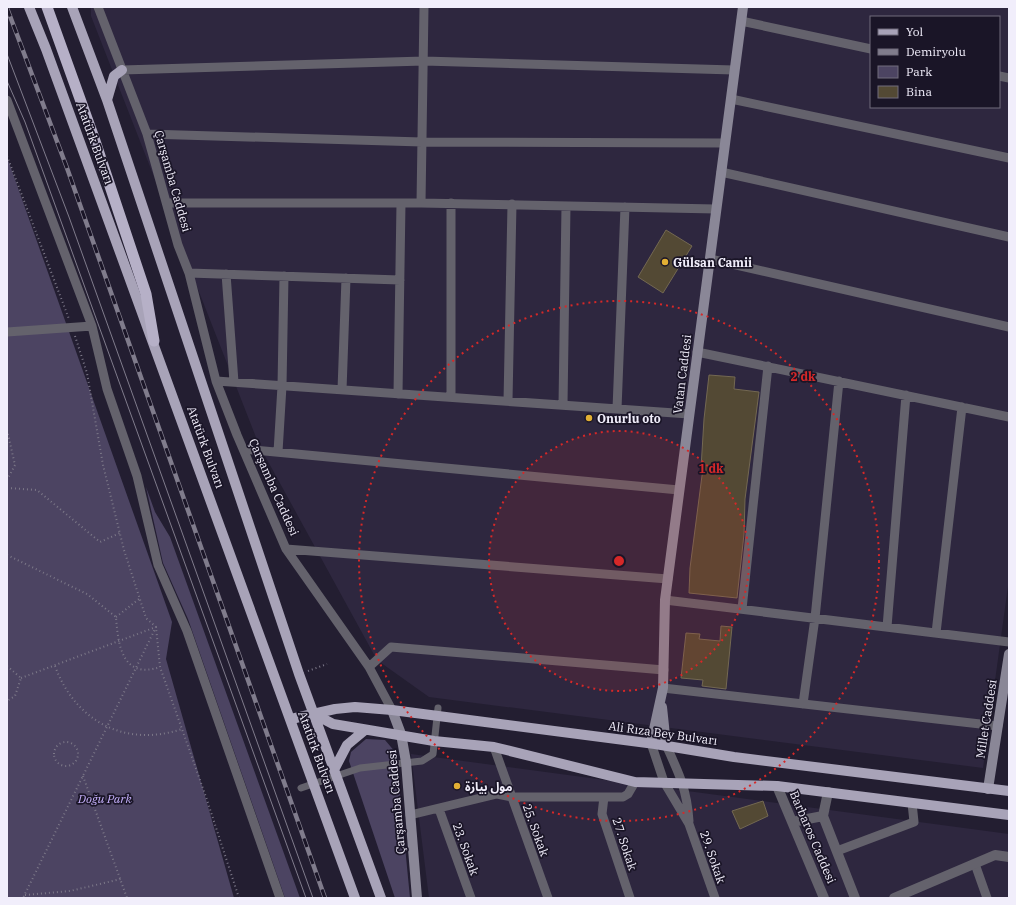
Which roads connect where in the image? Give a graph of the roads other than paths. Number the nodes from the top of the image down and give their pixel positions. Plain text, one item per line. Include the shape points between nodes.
1 (29, 7) edge
2 (47, 7) edge
3 (72, 7) edge
4 (98, 7) edge
5 (424, 7) edge
6 (743, 7) edge
7 (741, 21) junction
8 (870, 49) edge
9 (424, 60) junction
10 (122, 70) junction
11 (734, 70) junction
12 (731, 99) junction
13 (7, 100) edge
14 (107, 100) junction
15 (147, 134) junction
16 (422, 142) junction
17 (725, 143) junction
18 (1009, 158) edge
19 (721, 172) junction
20 (167, 203) junction
21 (402, 203) junction
22 (421, 203) junction
23 (452, 203) junction
24 (512, 204) junction
25 (566, 206) junction
26 (625, 207) junction
27 (716, 209) junction
28 (1009, 237) edge
29 (710, 259) junction
30 (189, 273) junction
31 (226, 274) junction
32 (284, 276) junction
33 (346, 278) junction
34 (400, 280) junction
35 (92, 326) junction
36 (1009, 326) edge
37 (7, 332) edge
38 (154, 341) junction
39 (698, 352) junction
40 (768, 366) junction
41 (216, 381) junction
42 (839, 381) junction
43 (234, 382) junction
44 (282, 386) junction
45 (342, 390) junction
46 (398, 394) junction
47 (906, 395) junction
48 (451, 397) junction
49 (508, 401) junction
50 (563, 405) junction
51 (962, 407) junction
52 (618, 409) junction
53 (689, 414) junction
54 (1009, 416) edge
55 (243, 449) junction
56 (278, 452) junction
57 (679, 490) junction
58 (286, 549) junction
59 (668, 579) junction
60 (665, 600) junction
61 (742, 609) junction
62 (816, 618) junction
63 (887, 627) junction
64 (936, 632) junction
65 (1009, 642) edge
66 (1009, 654) edge
67 (369, 667) junction
68 (664, 670) junction
69 (663, 688) junction
70 (662, 699) junction
71 (803, 704) junction
72 (392, 710) junction
73 (438, 712) junction
74 (314, 714) junction
75 (291, 719) junction
76 (998, 726) junction
77 (366, 730) junction
78 (401, 734) junction
79 (434, 741) junction
80 (651, 743) junction
81 (666, 745) junction
82 (494, 747) junction
83 (406, 762) junction
84 (336, 772) junction
85 (635, 782) junction
86 (664, 782) junction
87 (314, 783) junction
88 (683, 783) junction
89 (777, 786) junction
90 (301, 788) dead end
91 (988, 789) junction
92 (1009, 791) edge
93 (828, 792) junction
94 (512, 797) junction
95 (604, 797) junction
96 (912, 803) junction
97 (439, 809) junction
98 (410, 814) junction
99 (1009, 815) edge
100 (823, 816) junction
101 (792, 822) junction
102 (689, 824) junction
103 (837, 851) junction
104 (1009, 857) edge
105 (975, 864) junction
106 (280, 898) edge
107 (355, 898) edge
108 (381, 898) edge
109 (417, 898) edge
110 (471, 898) edge
111 (548, 898) edge
112 (630, 898) edge
113 (714, 898) edge
114 (824, 898) edge
115 (855, 898) edge
116 (894, 898) edge
117 (987, 898) edge

1 - 38 main road, Atatürk Bulvarı
2 - 38 highway via 146,294
3 - 14 main road, Atatürk Bulvarı
4 - 10 street, Çarşamba Caddesi
5 - 9 street
6 - 7 main road, Vatan Caddesi
7 - 8 street
7 - 11 main road, Vatan Caddesi
9 - 10 street
9 - 11 street
9 - 16 street
10 - 14 main road via 114,76
10 - 15 street, Çarşamba Caddesi
11 - 12 main road, Vatan Caddesi
12 - 17 main road, Vatan Caddesi
12 - 18 street
13 - 35 street
14 - 74 main road, Atatürk Bulvarı
15 - 16 street
15 - 20 street, Çarşamba Caddesi
16 - 17 street
16 - 22 street
17 - 19 main road, Vatan Caddesi
19 - 27 main road, Vatan Caddesi
19 - 28 street
20 - 21 street
20 - 30 street, Çarşamba Caddesi via 178,245
21 - 22 street
21 - 34 street
22 - 23 street
23 - 24 street
23 - 48 street
24 - 25 street
24 - 49 street
25 - 26 street
25 - 50 street
26 - 27 street
26 - 52 street
27 - 29 main road, Vatan Caddesi
29 - 36 street
29 - 39 main road, Vatan Caddesi
30 - 31 street
30 - 41 street, Çarşamba Caddesi
31 - 32 street
31 - 43 street
32 - 33 street
32 - 44 street
33 - 34 street
33 - 45 street
34 - 46 street
35 - 37 street
35 - 106 street via 107,389 137,476 158,565 187,631
38 - 75 main road, Atatürk Bulvarı
39 - 40 street
39 - 53 main road, Vatan Caddesi
40 - 42 street
40 - 61 street
41 - 43 street
41 - 55 street, Çarşamba Caddesi
42 - 47 street
42 - 62 street
43 - 44 street
44 - 45 street
44 - 56 street
45 - 46 street
46 - 48 street
47 - 51 street
47 - 63 street
48 - 49 street
49 - 50 street
50 - 52 street
51 - 54 street
51 - 64 street
52 - 53 street
53 - 57 main road, Vatan Caddesi
55 - 56 street
55 - 58 street, Çarşamba Caddesi
56 - 57 street
57 - 59 main road, Vatan Caddesi
58 - 59 street
58 - 67 street, Çarşamba Caddesi
59 - 60 main road, Vatan Caddesi
60 - 61 street
60 - 68 main road, Vatan Caddesi
61 - 62 street
62 - 63 street
62 - 71 street
63 - 64 street
64 - 65 street
66 - 76 main road, Millet Caddesi
67 - 68 street via 391,647
67 - 72 street, Çarşamba Caddesi
68 - 69 main road, Vatan Caddesi
69 - 70 main road, Vatan Caddesi
69 - 71 street
70 - 80 main road, Vatan Caddesi
70 - 81 main road
71 - 76 street
72 - 73 main road, Ali Rıza Bey Bulvarı
72 - 74 main road, Ali Rıza Bey Bulvarı via 342,708
72 - 78 main road, Çarşamba Caddesi
73 - 79 street
73 - 80 main road, Ali Rıza Bey Bulvarı
74 - 75 main road, Ali Rıza Bey Bulvarı
74 - 77 main road via 333,724
74 - 84 main road, Atatürk Bulvarı
75 - 87 main road, Atatürk Bulvarı
76 - 91 main road, Millet Caddesi
77 - 78 main road
77 - 84 main road via 347,745
78 - 79 main road
78 - 83 main road, Çarşamba Caddesi
79 - 82 main road
79 - 83 street via 433,754 422,760
80 - 81 main road, Ali Rıza Bey Bulvarı
80 - 86 street
81 - 88 street
81 - 91 main road, Ali Rıza Bey Bulvarı via 734,757
82 - 85 main road
82 - 94 street, 25. Sokak
83 - 84 street
83 - 98 main road, Çarşamba Caddesi
84 - 87 street
84 - 108 main road, Atatürk Bulvarı
85 - 86 main road
85 - 95 street via 628,794 623,797
86 - 88 main road
86 - 102 street
87 - 90 street
87 - 107 main road, Atatürk Bulvarı
88 - 89 main road
88 - 102 street via 688,802
89 - 93 main road
89 - 101 street, Barbaros Caddesi
91 - 92 main road, Ali Rıza Bey Bulvarı
93 - 96 main road
93 - 100 street, Barbaros Caddesi
94 - 95 street
94 - 97 street via 497,794
94 - 111 street, 25. Sokak
95 - 112 street, 27. Sokak via 602,814
96 - 99 main road
96 - 103 street via 914,822
97 - 98 street
97 - 110 street, 23. Sokak
98 - 109 main road, Çarşamba Caddesi
100 - 101 street
100 - 103 street, Barbaros Caddesi
101 - 114 street, Barbaros Caddesi
102 - 113 street, 29. Sokak
103 - 115 street, Barbaros Caddesi
104 - 105 street via 995,855
105 - 116 street
105 - 117 street

